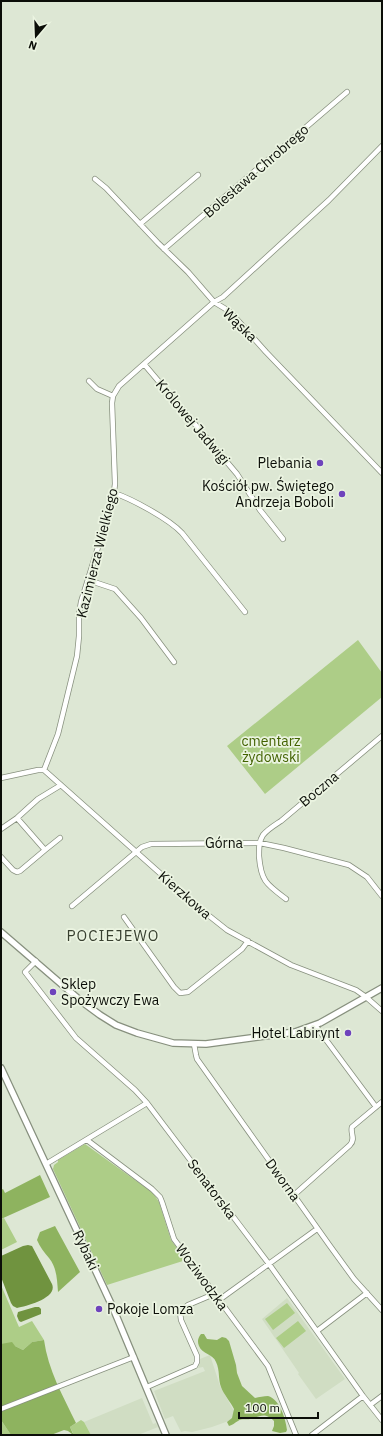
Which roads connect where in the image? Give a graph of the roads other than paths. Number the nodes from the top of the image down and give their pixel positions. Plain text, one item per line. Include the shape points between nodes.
1 (347, 92) dead end
2 (382, 146) edge
3 (198, 175) dead end
4 (95, 179) dead end
5 (140, 224) junction
6 (164, 249) junction
7 (214, 302) junction
8 (144, 364) junction
9 (89, 381) dead end
10 (113, 396) junction
11 (382, 473) edge
12 (114, 493) junction
13 (283, 539) dead end
14 (88, 580) junction
15 (245, 612) dead end
16 (174, 662) dead end
17 (382, 736) edge
18 (44, 770) junction
19 (1, 778) edge
20 (61, 785) junction
21 (17, 818) junction
22 (1, 829) edge
23 (60, 838) dead end
24 (260, 843) junction
25 (45, 850) junction
26 (136, 852) junction
27 (1, 857) edge
28 (382, 896) edge
29 (286, 899) dead end
30 (72, 906) dead end
31 (124, 917) dead end
32 (1, 932) edge
33 (248, 941) junction
34 (36, 961) junction
35 (382, 988) edge
36 (366, 997) junction
37 (382, 1012) edge
38 (315, 1025) junction
39 (194, 1044) junction
40 (1, 1068) edge
41 (382, 1102) edge
42 (147, 1103) junction
43 (376, 1107) junction
44 (87, 1140) junction
45 (46, 1164) junction
46 (294, 1195) junction
47 (317, 1229) junction
48 (269, 1264) junction
49 (367, 1293) junction
50 (214, 1294) junction
51 (219, 1300) junction
52 (382, 1310) edge
53 (317, 1332) junction
54 (134, 1357) junction
55 (147, 1387) junction
56 (363, 1396) junction
57 (382, 1396) edge
58 (370, 1405) junction
59 (1, 1409) edge
60 (382, 1420) edge
61 (166, 1435) edge
62 (296, 1435) edge
63 (312, 1435) edge

1 - 6 street, Bolesława Chrobrego
2 - 7 street via 330,200 223,297
3 - 5 street
4 - 5 street, Wąska
5 - 6 street, Wąska
6 - 7 street, Wąska
7 - 8 street
7 - 11 street, Wąska via 233,315
8 - 10 street via 119,386
8 - 13 street, Królowej Jadwigi via 237,474
9 - 10 street via 97,390
10 - 12 street, Kazimierza Wielkiego
12 - 14 street, Kazimierza Wielkiego
12 - 15 street via 175,525
14 - 16 street via 115,589
14 - 18 street, Kazimierza Wielkiego via 79,614 77,656 58,734
17 - 24 street, Boczna via 266,832
18 - 19 street
18 - 20 street, Kierzkowa
20 - 21 street via 33,803
20 - 26 street, Kierzkowa
21 - 22 street
21 - 25 street
23 - 25 street
24 - 26 street, Górna via 151,844
24 - 28 street, Górna via 349,865 368,877
24 - 29 street via 262,876
25 - 27 street via 17,872
26 - 30 street, Górna
26 - 33 street, Kierzkowa via 212,919
31 - 33 street via 180,993 188,992 242,949
32 - 34 street
33 - 36 street, Kierzkowa via 291,964 344,984
34 - 39 street via 89,1008 116,1025 156,1039
34 - 42 street, Senatorska via 25,972 76,1038
35 - 36 street
36 - 37 street, Kierzkowa
36 - 38 street
38 - 39 street via 289,1033
38 - 43 street
39 - 46 street, Dworna via 197,1059
40 - 45 street, Rybaki
41 - 43 street
42 - 44 street
42 - 48 street, Senatorska
43 - 46 street via 352,1127 353,1138 350,1145
44 - 45 street
44 - 50 street, Woziwodzka via 158,1195 174,1239
45 - 54 street, Rybaki
46 - 47 street, Dworna
47 - 48 street
47 - 49 street, Dworna
48 - 51 street
48 - 53 street, Senatorska
49 - 52 street, Dworna
49 - 53 street
50 - 51 street, Woziwodzka
50 - 55 street via 188,1304 180,1312 197,1356 195,1366
51 - 62 street, Woziwodzka via 268,1366
53 - 56 street, Senatorska
54 - 55 street, Rybaki
54 - 59 street
55 - 61 street, Rybaki
56 - 58 street, Senatorska
56 - 63 street
57 - 58 street
58 - 60 street, Senatorska

